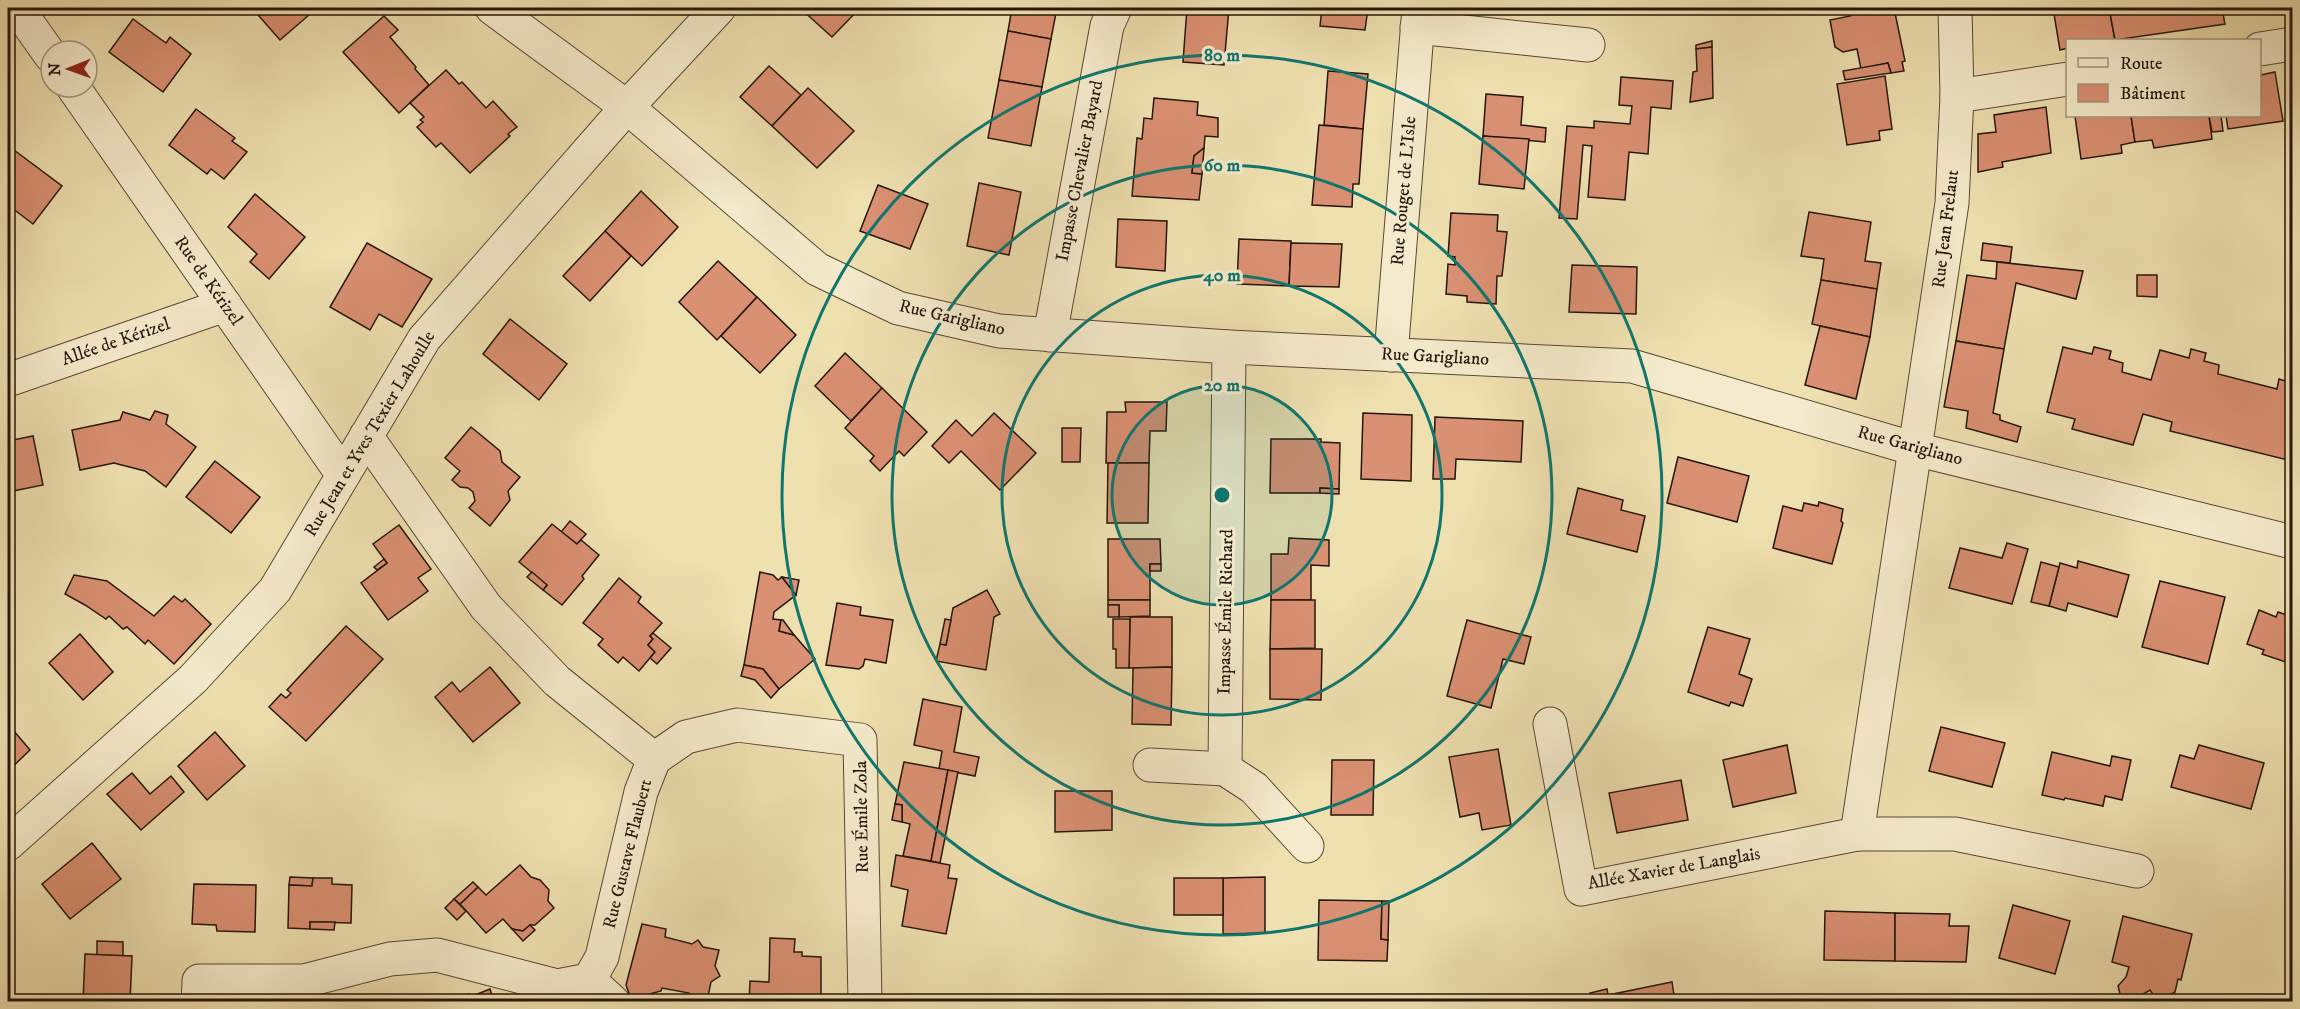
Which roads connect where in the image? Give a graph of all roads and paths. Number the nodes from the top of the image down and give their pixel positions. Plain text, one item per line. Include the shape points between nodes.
1 (17, 8) edge
2 (492, 8) edge
3 (719, 8) edge
4 (1115, 8) edge
5 (1955, 8) edge
6 (1418, 17) edge
7 (39, 39) edge
8 (2292, 44) edge
9 (1588, 45) dead end
10 (2261, 49) edge
11 (2066, 79) edge
12 (1957, 96) junction
13 (81, 99) edge
14 (627, 107) junction
15 (225, 305) junction
16 (1050, 335) junction
17 (1229, 347) junction
18 (1391, 355) junction
19 (8, 380) edge
20 (366, 436) junction
21 (1915, 449) junction
22 (343, 475) junction
23 (2292, 542) edge
24 (1550, 724) dead end
25 (654, 759) junction
26 (1150, 765) dead end
27 (1225, 769) junction
28 (1857, 834) junction
29 (8, 844) edge
30 (1307, 846) dead end
31 (2136, 871) dead end
32 (589, 980) junction
33 (304, 991) edge
34 (198, 1002) edge
35 (613, 1002) edge
36 (866, 1002) edge

1 - 7 street
2 - 14 street, Rue Garigliano
3 - 14 street, Rue Jean et Yves Texier Lahoulle
4 - 16 street, Impasse Chevalier Bayard via 1107,26
5 - 12 street, Rue Jean Frelaut
6 - 9 street, Rue Rouget de L'Isle
6 - 18 street, Rue Rouget de L'Isle
8 - 10 street
11 - 12 street
12 - 21 street, Rue Jean Frelaut via 1952,203
13 - 15 street, Rue de Kérizel
14 - 16 street, Rue Garigliano via 817,269 898,308 999,331
14 - 20 street, Rue Jean et Yves Texier Lahoulle via 424,339
15 - 19 street, Allée de Kérizel
15 - 22 street, Rue de Kérizel
16 - 17 street, Rue Garigliano
17 - 18 street, Rue Garigliano
17 - 27 street, Impasse Émile Richard
18 - 21 street, Rue Garigliano via 1632,366
20 - 22 street, Rue Jean et Yves Texier Lahoulle
20 - 25 street, Rue Gustave Flaubert via 486,607 557,681
21 - 23 street, Rue Garigliano
21 - 28 street
22 - 29 street, Rue Jean et Yves Texier Lahoulle via 275,590 193,680
24 - 28 street, Allée Xavier de Langlais via 1581,889
25 - 32 street, Rue Gustave Flaubert via 641,792 602,957
25 - 36 street, Rue Émile Zola via 686,736 737,725 860,740
26 - 27 street
27 - 30 street via 1254,788
28 - 31 street, Allée Xavier de Langlais via 1955,834
32 - 33 street via 556,986 437,955 390,959
32 - 35 street
33 - 34 street via 199,981

